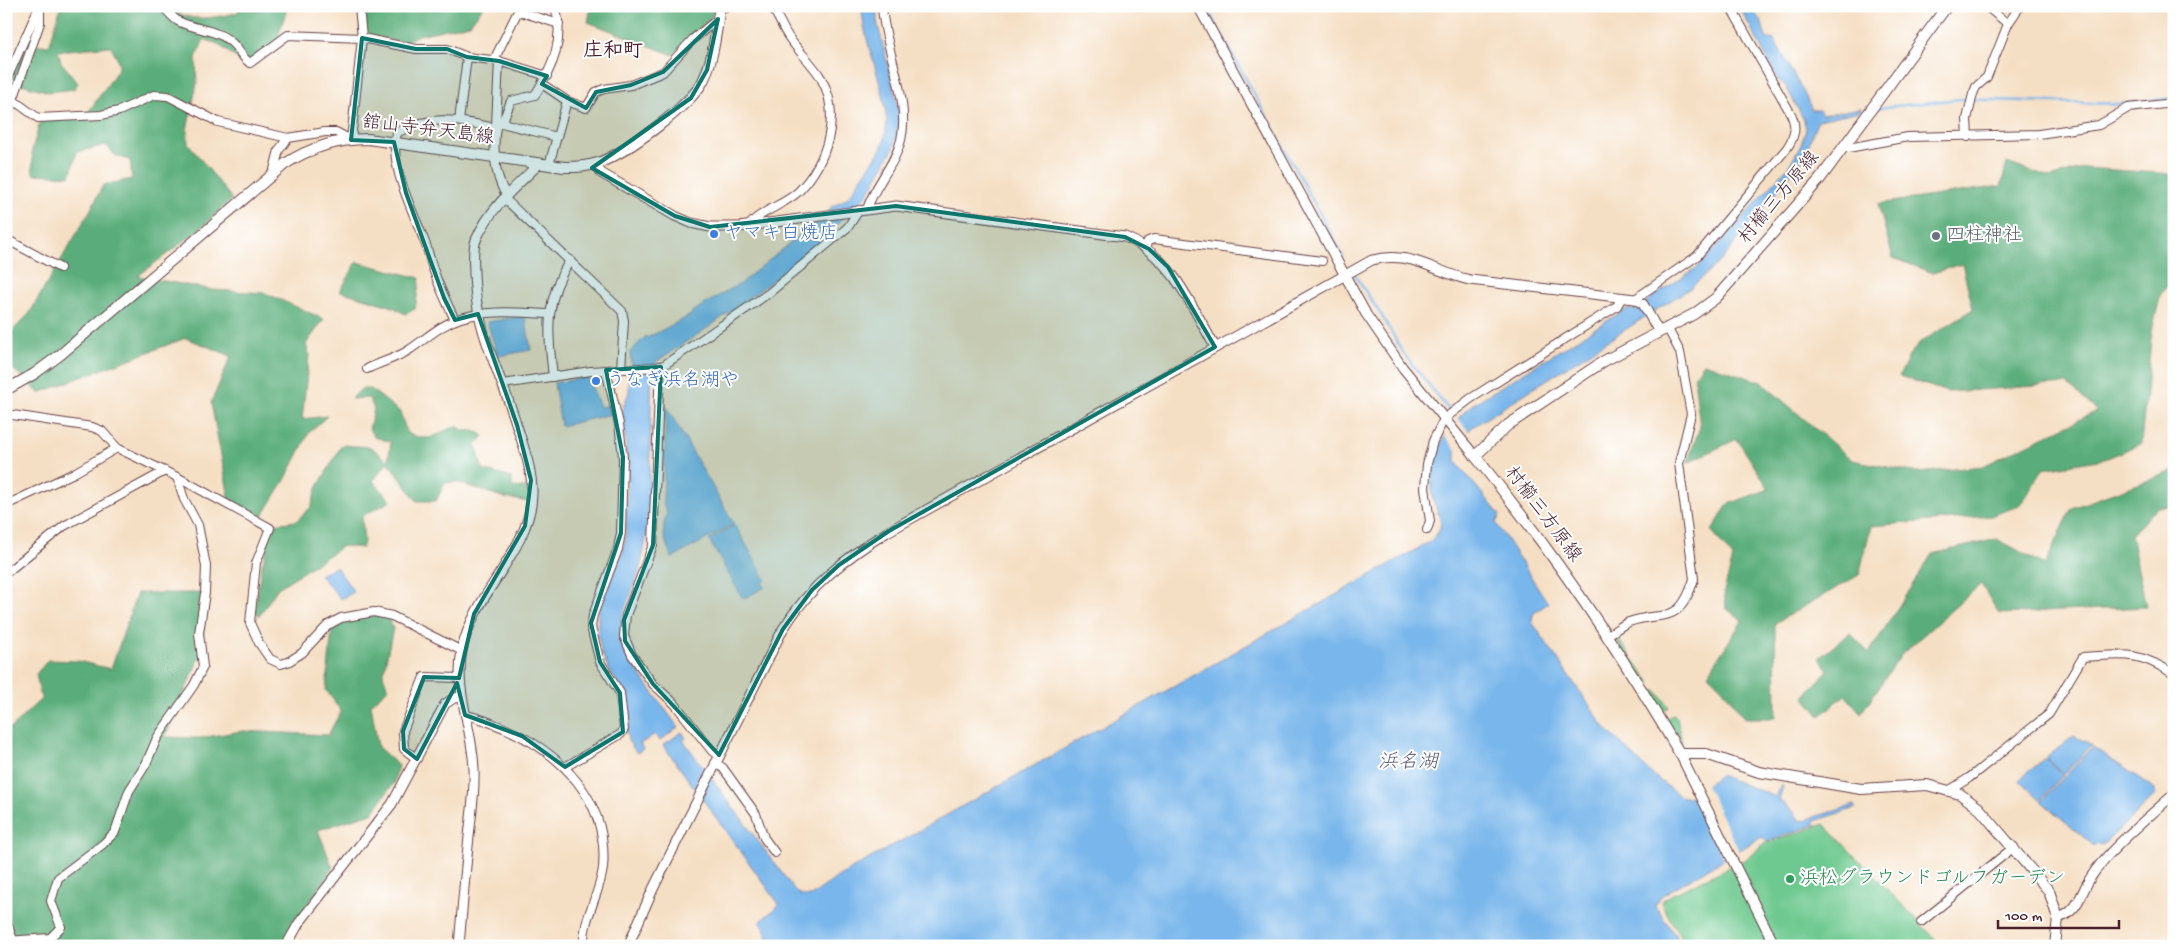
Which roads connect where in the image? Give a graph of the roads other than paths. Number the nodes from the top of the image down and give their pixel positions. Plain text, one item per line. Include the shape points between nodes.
1 (39, 6) edge
2 (161, 6) edge
3 (358, 6) edge
4 (555, 6) edge
5 (737, 6) edge
6 (770, 6) edge
7 (882, 6) edge
8 (1198, 6) edge
9 (1730, 6) edge
10 (1947, 6) edge
11 (1986, 6) edge
12 (2020, 6) edge
13 (720, 7) edge
14 (718, 19) junction
15 (559, 24) junction
16 (2008, 24) junction
17 (362, 38) junction
18 (468, 57) junction
19 (497, 61) junction
20 (547, 76) junction
21 (6, 81) edge
22 (542, 84) junction
23 (567, 101) junction
24 (2174, 103) edge
25 (459, 121) junction
26 (498, 125) junction
27 (1968, 136) junction
28 (557, 137) junction
29 (288, 138) junction
30 (351, 140) junction
31 (394, 142) junction
32 (1845, 146) junction
33 (495, 157) junction
34 (544, 164) junction
35 (596, 164) junction
36 (273, 174) junction
37 (505, 197) junction
38 (859, 210) junction
39 (749, 226) junction
40 (6, 240) edge
41 (1145, 247) junction
42 (570, 260) junction
43 (1322, 261) dead end
44 (60, 268) dead end
45 (1344, 274) junction
46 (1622, 298) junction
47 (1635, 299) junction
48 (478, 314) junction
49 (549, 314) junction
50 (455, 320) junction
51 (1660, 328) junction
52 (1215, 347) junction
53 (658, 367) junction
54 (367, 369) dead end
55 (624, 369) junction
56 (606, 370) junction
57 (553, 377) junction
58 (502, 384) junction
59 (6, 390) edge
60 (6, 414) edge
61 (1446, 421) junction
62 (118, 448) junction
63 (1475, 456) junction
64 (165, 471) junction
65 (177, 477) junction
66 (6, 505) edge
67 (1427, 530) dead end
68 (6, 573) edge
69 (1606, 636) junction
70 (462, 651) junction
71 (2174, 674) edge
72 (460, 678) junction
73 (461, 697) junction
74 (464, 715) junction
75 (1680, 754) junction
76 (417, 759) junction
77 (715, 762) junction
78 (565, 767) junction
79 (1950, 790) junction
80 (2174, 794) edge
81 (2014, 847) junction
82 (775, 853) dead end
83 (2058, 918) junction
84 (6, 920) edge
85 (1921, 922) dead end
86 (10, 940) edge
87 (286, 946) edge
88 (459, 946) edge
89 (584, 946) edge
90 (628, 946) edge
91 (1775, 946) edge
92 (2055, 946) edge

1 - 21 street
1 - 29 street via 40,23 13,100 38,118 101,115 119,111 154,95 168,96 218,122
2 - 17 street via 180,22 232,43 250,63 288,35
3 - 17 street
4 - 15 street
5 - 13 street
6 - 39 street via 787,36 822,80 831,130 810,179 793,196 758,216
7 - 38 street via 903,128 897,153 871,197
8 - 45 street
9 - 47 street via 1791,114 1794,136 1697,256
10 - 32 main road, 村櫛三方原線
11 - 16 street
12 - 16 street
13 - 14 main road, 舘山寺弁天島線
14 - 23 street via 693,39 663,72 631,85 604,88 596,92 586,108
14 - 35 main road, 舘山寺弁天島線 via 707,70 692,98 677,112
15 - 19 street via 518,11
15 - 20 street via 558,53
16 - 27 street via 1986,76 1973,94 1967,119
17 - 18 street via 416,49 447,49
17 - 30 street
18 - 19 street
18 - 25 street
19 - 20 street
19 - 26 street
20 - 22 street
22 - 23 street
22 - 26 street via 535,96 511,102
23 - 28 street
24 - 27 street via 2128,108 2099,125 2039,134
25 - 26 street
25 - 31 street via 436,119 413,123 397,133
26 - 28 street
26 - 33 street
27 - 32 street via 1908,137
28 - 34 street
29 - 30 street via 336,132
29 - 36 street via 279,150
30 - 31 main road, 舘山寺弁天島線
30 - 36 main road, 舘山寺弁天島線 via 308,151
31 - 33 main road, 舘山寺弁天島線
31 - 50 street via 406,192
32 - 51 main road, 村櫛三方原線 via 1721,293 1700,310
33 - 34 main road, 舘山寺弁天島線
33 - 37 street
34 - 35 main road, 舘山寺弁天島線 via 579,167
34 - 37 street
35 - 39 street via 602,173 691,223 719,228
36 - 59 main road, 舘山寺弁天島線 via 60,355
37 - 42 street
37 - 48 street via 489,217 475,244
38 - 39 street
38 - 41 street via 904,206 1097,232 1125,237
38 - 53 street via 848,227 769,293
40 - 44 street
41 - 43 street via 1154,239
41 - 52 street via 1168,267
42 - 49 street
42 - 55 street via 622,311
45 - 46 street via 1372,260 1400,257 1470,280
45 - 52 street
45 - 61 street via 1390,350
46 - 47 street
46 - 61 street via 1617,306 1470,399
47 - 51 street via 1643,304
48 - 49 street
48 - 50 street
48 - 58 street via 484,340
49 - 57 street
50 - 54 street via 431,332 408,351
51 - 63 main road, 村櫛三方原線 via 1515,420
51 - 69 street via 1680,352 1691,414 1679,463 1694,579 1689,594 1666,617 1629,622
52 - 77 street via 889,531 839,565 812,590 783,629
53 - 55 street
53 - 77 street via 653,545 626,615 624,636 632,655 712,751
55 - 56 street
56 - 57 street
56 - 78 street via 619,424 623,461 621,533 620,544 591,623 600,662 620,692 624,728 621,734
57 - 58 street
58 - 70 street via 530,473 532,502 517,545 474,614
60 - 62 street via 92,427 102,431
61 - 63 street
61 - 67 street via 1433,441 1427,464 1425,488 1430,517
62 - 64 street
62 - 66 street
63 - 69 main road, 村櫛三方原線 via 1536,532
64 - 65 street
64 - 68 street via 64,526
65 - 70 street via 270,528 256,563 250,623 270,659 281,664 288,662 337,620 374,612 392,616
65 - 86 street via 198,525 206,566 199,633 203,667 157,738 129,791 115,832 58,878 51,901 61,927 50,938
69 - 75 main road, 村櫛三方原線
70 - 72 street
71 - 79 street via 2146,658 2133,655 2083,657 2048,714
72 - 73 street
72 - 76 street via 424,677 403,731 404,749
73 - 74 street
73 - 76 street via 446,704
74 - 78 street via 477,717 522,736
74 - 88 street via 472,745 474,784
75 - 79 main road via 1706,754 1759,772 1861,789 1927,785
75 - 91 street
76 - 87 street via 392,804 299,923
77 - 82 street via 723,768 756,814 764,838
77 - 90 street
78 - 89 street via 595,810 603,847 602,876
79 - 81 main road via 1979,808
80 - 83 street via 2101,864 2075,908 2067,916
81 - 83 main road via 2049,890
81 - 85 street
83 - 92 main road
84 - 86 street

